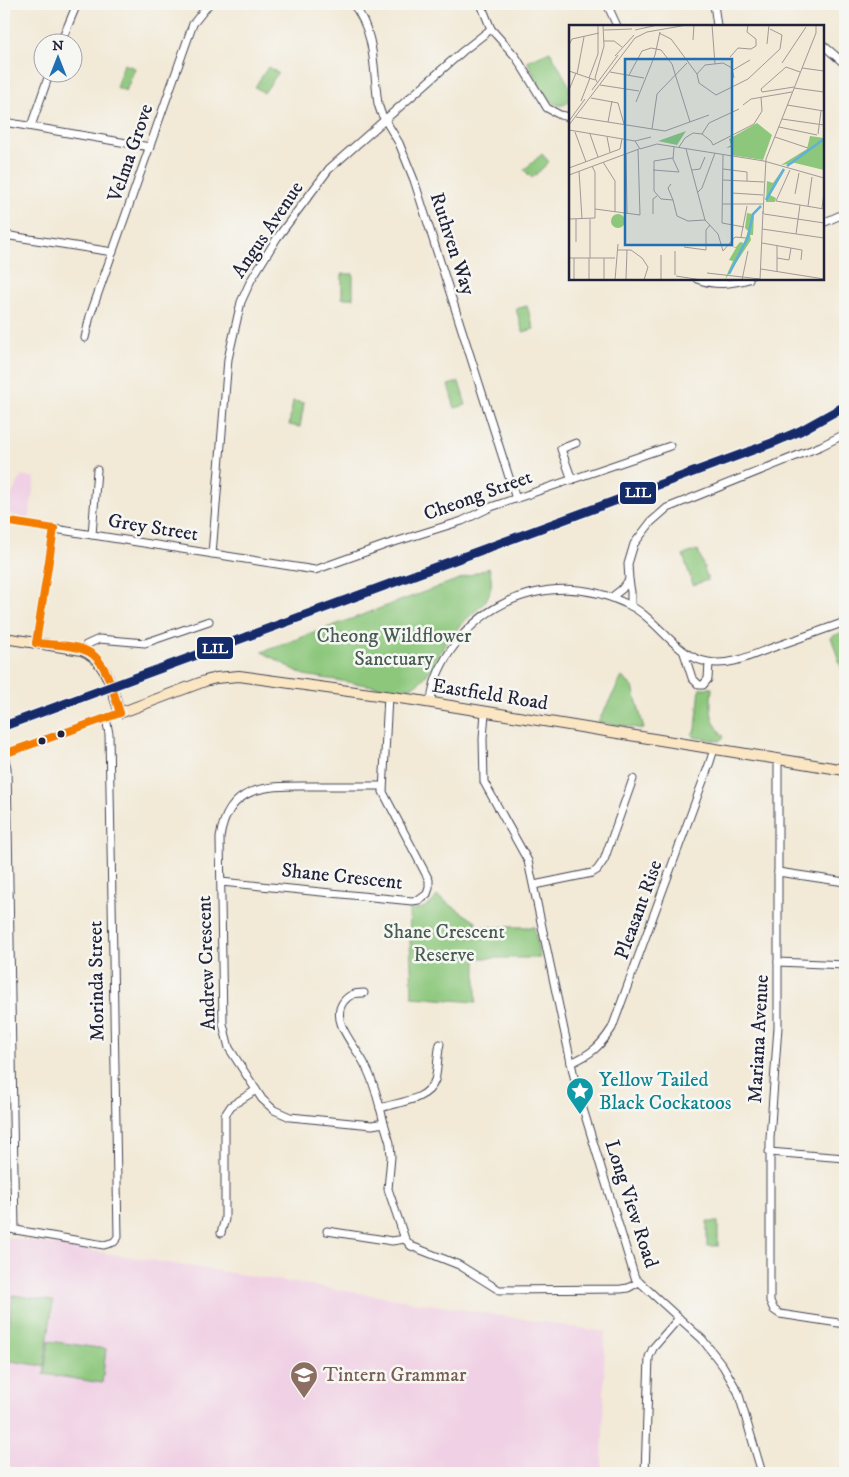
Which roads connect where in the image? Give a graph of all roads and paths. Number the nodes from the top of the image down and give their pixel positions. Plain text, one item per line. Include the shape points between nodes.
1 (76, 4) edge
2 (209, 4) edge
3 (353, 4) edge
4 (482, 4) edge
5 (607, 4) edge
6 (714, 4) edge
7 (616, 25) edge
8 (718, 25) edge
9 (491, 28) junction
10 (65, 32) edge
11 (824, 47) edge
12 (845, 64) edge
13 (46, 82) edge
14 (569, 117) edge
15 (386, 120) junction
16 (4, 122) edge
17 (31, 126) junction
18 (150, 146) junction
19 (845, 213) edge
20 (824, 223) edge
21 (4, 235) edge
22 (113, 252) junction
23 (700, 280) edge
24 (744, 280) edge
25 (85, 338) dead end
26 (845, 434) edge
27 (576, 443) dead end
28 (670, 446) dead end
29 (97, 470) dead end
30 (572, 480) junction
31 (516, 499) junction
32 (4, 521) edge
33 (54, 529) junction
34 (92, 535) junction
35 (212, 554) junction
36 (297, 568) joint
37 (629, 580) junction
38 (612, 597) junction
39 (631, 606) junction
40 (209, 621) dead end
41 (845, 622) edge
42 (4, 638) edge
43 (36, 643) junction
44 (82, 650) junction
45 (684, 653) junction
46 (709, 663) junction
47 (388, 696) junction
48 (431, 703) junction
49 (484, 712) junction
50 (120, 713) junction
51 (106, 718) junction
52 (714, 750) junction
53 (4, 755) edge
54 (778, 759) junction
55 (845, 770) edge
56 (634, 779) dead end
57 (382, 786) junction
58 (778, 872) junction
59 (221, 882) junction
60 (845, 882) edge
61 (534, 885) junction
62 (778, 962) junction
63 (845, 965) edge
64 (364, 993) dead end
65 (440, 1044) dead end
66 (571, 1062) junction
67 (256, 1090) junction
68 (380, 1108) junction
69 (384, 1122) junction
70 (770, 1152) junction
71 (845, 1158) edge
72 (4, 1228) edge
73 (15, 1230) junction
74 (327, 1231) dead end
75 (221, 1233) dead end
76 (405, 1238) junction
77 (639, 1282) junction
78 (680, 1318) junction
79 (845, 1324) edge
80 (845, 1464) edge
81 (646, 1473) edge
82 (762, 1473) edge
83 (840, 1473) edge

1 - 10 street
2 - 18 street, Velma Grove via 193,24
3 - 15 street, Ruthven Way via 362,14 371,37 378,104
4 - 9 street
5 - 7 street
6 - 8 street
9 - 14 street via 516,57 547,108
9 - 15 street, Angus Avenue
11 - 12 street
13 - 17 street
15 - 31 street, Ruthven Way via 414,180
15 - 35 street, Angus Avenue via 329,169 277,238 241,302 228,359
16 - 17 street
17 - 18 street
18 - 22 street, Velma Grove
19 - 20 street
21 - 22 street
22 - 25 street, Velma Grove
23 - 24 street via 724,284
26 - 37 street via 667,508 634,544 629,558
27 - 30 street via 561,449
28 - 30 street, Cheong Street
29 - 34 street
30 - 31 street, Cheong Street
31 - 36 street, Cheong Street via 462,521 315,570
32 - 33 street, Grey Street
33 - 34 street, Grey Street
33 - 43 street
34 - 35 street, Grey Street
35 - 36 street, Grey Street
37 - 38 street
37 - 39 street
38 - 39 street
38 - 48 street via 580,590 544,591 519,597 495,609 474,624 449,653 435,682
39 - 45 street via 655,623
40 - 44 street via 145,642 99,639
41 - 46 street via 727,663
42 - 43 main road
43 - 44 main road
44 - 50 main road via 103,667
45 - 46 street
45 - 46 street via 692,678 699,684 707,682
47 - 48 main road, Eastfield Road
47 - 50 main road, Eastfield Road via 233,676 205,682
47 - 57 street, Shane Crescent
48 - 49 main road, Eastfield Road
49 - 52 main road, Eastfield Road
49 - 61 street, Long View Road via 484,782 528,862
50 - 51 street
51 - 53 street
51 - 73 street, Morinda Street via 109,734 118,1237 104,1245
52 - 54 main road, Eastfield Road
52 - 66 street, Pleasant Rise via 612,1028 599,1047
53 - 73 street via 7,768
54 - 55 main road, Eastfield Road
54 - 58 street, Mariana Avenue
56 - 61 street via 604,860 597,870
57 - 59 street, Andrew Crescent via 269,787 248,793 232,807 223,823
57 - 59 street, Shane Crescent via 429,880 430,888 423,899 412,901
58 - 60 street
58 - 62 street, Mariana Avenue
59 - 67 street, Andrew Crescent via 224,1033 229,1048
61 - 66 street, Long View Road
62 - 63 street
62 - 70 street, Mariana Avenue via 778,1026
64 - 68 street via 354,993 342,1003 340,1022 367,1068
65 - 68 street via 432,1087 421,1096
66 - 77 street, Long View Road via 632,1271
67 - 69 street, Andrew Crescent via 274,1110 290,1117 372,1125
67 - 75 street via 231,1106 225,1115 225,1219
68 - 69 street
69 - 76 street via 391,1157 388,1189
70 - 71 street
70 - 79 street, Mariana Avenue via 771,1307 780,1314
72 - 73 street
74 - 76 street via 392,1241
76 - 77 street via 411,1246 459,1265 499,1290 621,1289
77 - 78 street, Long View Road
78 - 81 street via 649,1357
78 - 82 street, Long View Road via 702,1339 738,1392
80 - 83 street

